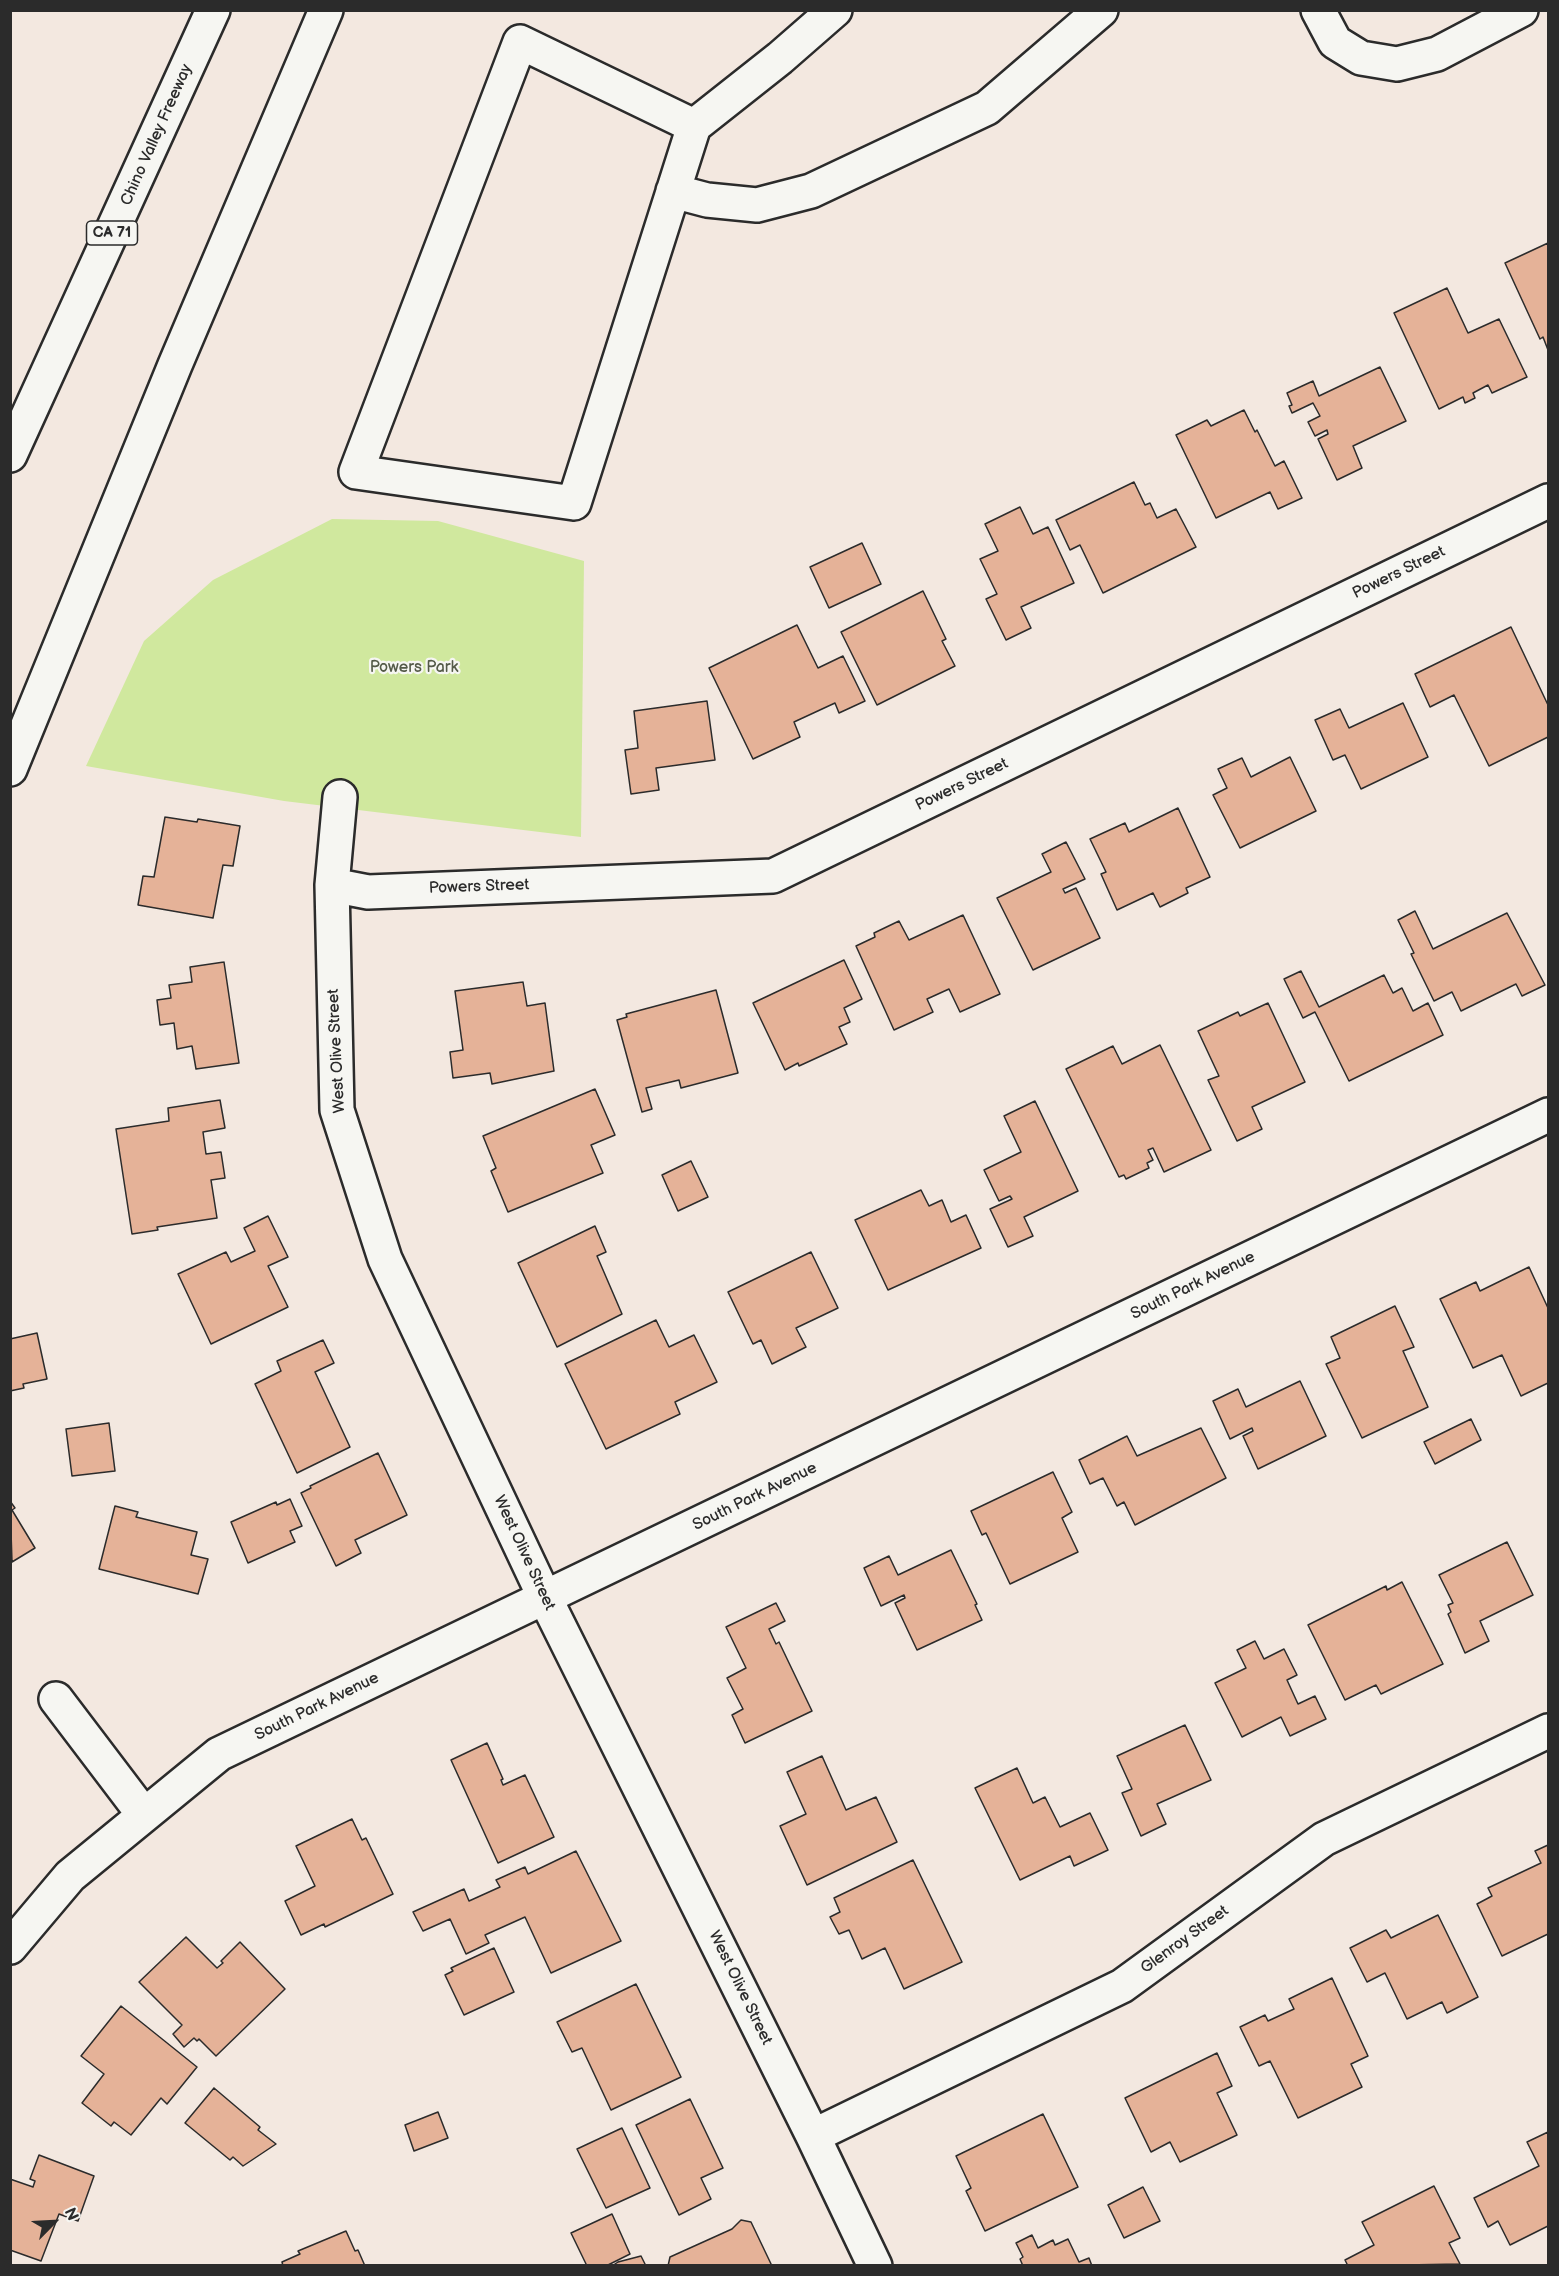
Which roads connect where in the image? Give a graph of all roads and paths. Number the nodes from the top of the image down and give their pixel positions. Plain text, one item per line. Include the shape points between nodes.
1 (213, 10) edge
2 (326, 10) edge
3 (835, 10) edge
4 (1101, 10) edge
5 (1318, 10) edge
6 (1521, 10) edge
7 (694, 126) junction
8 (673, 191) junction
9 (10, 455) edge
10 (1548, 501) edge
11 (10, 769) edge
12 (340, 797) dead end
13 (332, 885) junction
14 (1548, 1115) edge
15 (545, 1598) junction
16 (56, 1699) dead end
17 (1548, 1731) edge
18 (144, 1815) junction
19 (10, 1947) edge
20 (813, 2136) junction
21 (875, 2265) edge

1 - 9 main road, Chino Valley Freeway / CA 71
2 - 11 main road
3 - 7 main road
4 - 8 main road via 987,108 811,191 758,205 707,200
5 - 6 main road via 1335,42 1361,58 1397,64 1437,54
7 - 8 main road
7 - 8 main road via 520,42 356,472 574,503
10 - 13 main road, Powers Street via 773,876 368,892
12 - 13 main road, West Olive Street
13 - 15 main road, West Olive Street via 337,1110 385,1258
14 - 15 main road, South Park Avenue
15 - 18 main road, South Park Avenue via 219,1754
15 - 20 main road, West Olive Street
16 - 18 main road
17 - 20 main road, Glenroy Street via 1324,1839 1122,1986
18 - 19 main road, South Park Avenue via 69,1876
20 - 21 main road, West Olive Street

